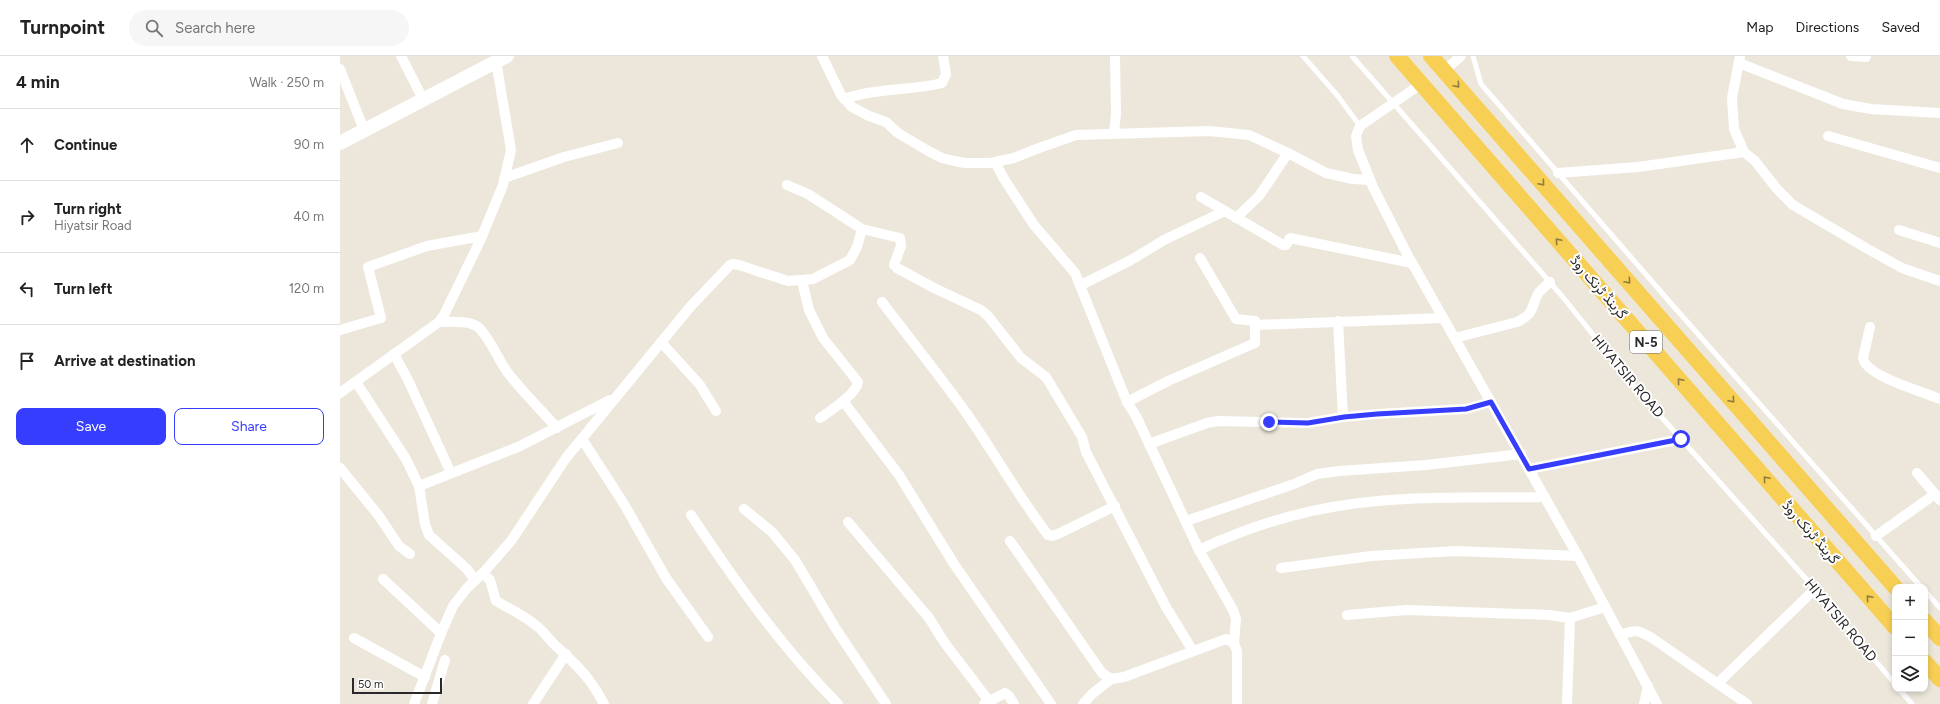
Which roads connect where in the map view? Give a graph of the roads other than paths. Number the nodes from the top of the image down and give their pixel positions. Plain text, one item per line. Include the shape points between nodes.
1 (401, 56) edge
2 (822, 56) edge
3 (942, 56) edge
4 (1115, 56) edge
5 (1303, 56) edge
6 (1352, 56) edge
7 (1397, 56) edge
8 (1431, 56) edge
9 (1461, 56) edge
10 (1473, 56) edge
11 (1851, 56) edge
12 (1866, 57) dead end
13 (502, 59) edge
14 (1739, 59) edge
15 (340, 69) edge
16 (1444, 71) junction
17 (1421, 84) junction
18 (423, 99) junction
19 (844, 99) junction
20 (1394, 102) junction
21 (1940, 113) edge
22 (1360, 126) junction
23 (364, 130) junction
24 (1114, 133) junction
25 (1828, 136) dead end
26 (340, 143) edge
27 (618, 143) dead end
28 (1744, 152) junction
29 (1288, 153) junction
30 (995, 162) junction
31 (1940, 168) edge
32 (1558, 173) junction
33 (504, 178) junction
34 (1370, 180) junction
35 (787, 185) dead end
36 (1201, 197) dead end
37 (1225, 211) junction
38 (1236, 218) junction
39 (862, 229) junction
40 (1899, 230) dead end
41 (482, 236) junction
42 (1940, 244) edge
43 (1200, 258) dead end
44 (1412, 263) junction
45 (802, 281) junction
46 (1940, 281) edge
47 (1550, 282) junction
48 (1081, 285) junction
49 (882, 302) dead end
50 (1443, 318) junction
51 (1338, 321) junction
52 (439, 322) junction
53 (1255, 325) junction
54 (1870, 326) dead end
55 (340, 330) edge
56 (1454, 338) junction
57 (661, 342) junction
58 (394, 354) junction
59 (356, 382) junction
60 (340, 393) edge
61 (614, 398) junction
62 (1940, 399) edge
63 (843, 401) junction
64 (1127, 402) junction
65 (1491, 402) junction
66 (716, 410) dead end
67 (1344, 417) junction
68 (820, 418) dead end
69 (557, 428) junction
70 (582, 439) junction
71 (1681, 439) junction
72 (1149, 444) junction
73 (1521, 454) junction
74 (1529, 469) junction
75 (1917, 473) dead end
76 (342, 474) edge
77 (452, 474) junction
78 (1806, 485) junction
79 (419, 486) junction
80 (1545, 497) junction
81 (1937, 497) edge
82 (1786, 502) junction
83 (1115, 506) junction
84 (744, 509) dead end
85 (690, 515) dead end
86 (1186, 521) junction
87 (848, 522) dead end
88 (1876, 536) junction
89 (1010, 541) dead end
90 (1199, 550) junction
91 (410, 554) dead end
92 (1578, 556) junction
93 (1281, 568) dead end
94 (486, 577) junction
95 (383, 579) dead end
96 (475, 580) junction
97 (1892, 584) edge
98 (1918, 584) edge
99 (1815, 589) junction
100 (1928, 594) edge
101 (1605, 607) junction
102 (1940, 608) edge
103 (1347, 615) dead end
104 (1570, 618) junction
105 (1892, 624) edge
106 (1928, 624) edge
107 (441, 633) junction
108 (1620, 634) junction
109 (708, 637) dead end
110 (354, 638) dead end
111 (1940, 638) edge
112 (1234, 643) junction
113 (1193, 651) junction
114 (566, 654) junction
115 (445, 660) dead end
116 (1928, 665) edge
117 (425, 677) junction
118 (1111, 679) junction
119 (1940, 679) edge
120 (1892, 680) edge
121 (1718, 682) junction
122 (1648, 686) junction
123 (421, 690) junction
124 (1902, 692) edge
125 (433, 698) edge
126 (986, 703) edge
127 (414, 704) edge
128 (533, 704) edge
129 (604, 704) edge
130 (838, 704) edge
131 (886, 704) edge
132 (1014, 704) edge
133 (1051, 704) edge
134 (1083, 704) edge
135 (1237, 704) edge
136 (1567, 704) edge
137 (1644, 704) edge
138 (1657, 704) edge
139 (1747, 704) edge
140 (1912, 704) edge

1 - 18 street
2 - 19 street
3 - 19 street via 946,74 942,83 918,89 858,94
4 - 24 street
5 - 22 lane
6 - 20 lane, HIYATSIR ROAD
7 - 17 highway, گرینڈ ٹرنک روڈ / N-5
8 - 16 highway, گرینڈ ٹرنک روڈ / N-5
9 - 16 street
10 - 32 lane via 1481,84
11 - 12 street
13 - 18 main road
13 - 33 street via 511,150
14 - 21 street via 1843,104 1871,109
14 - 28 street via 1732,98 1732,117 1737,139
15 - 23 street
16 -> 78 highway, گرینڈ ٹرنک روڈ / N-5
17 - 20 street
82 -> 17 highway, گرینڈ ٹرنک روڈ / N-5
18 - 23 main road
19 - 30 street via 852,107 886,122 898,133 942,158 965,163
20 - 22 street
20 - 47 lane, HIYATSIR ROAD
22 - 34 street via 1356,136 1358,150
23 - 26 main road
24 - 29 street via 1209,131 1249,135
24 - 30 street via 1076,135 1014,158
25 - 31 street
27 - 33 street
28 - 32 street via 1638,167
28 - 46 street via 1793,205 1902,268
29 - 34 street via 1326,173
29 - 38 street via 1259,196
30 - 48 street via 1020,205 1075,273
32 - 88 lane
33 - 41 street
34 - 44 street
35 - 39 street via 808,194
36 - 37 street
37 - 38 street
37 - 48 street via 1164,240
38 - 44 street via 1283,246 1290,238
39 - 45 street via 850,260 820,277
39 - 83 street via 900,238 902,246 894,265 897,268 981,310 999,328 1021,358 1046,378 1082,437 1086,452
40 - 42 street
41 - 52 street
41 - 55 street via 427,246 368,267 381,318
43 - 53 street via 1236,319 1255,321
44 - 50 street
45 - 57 street via 776,278 733,264 691,306
45 - 63 street via 809,310 823,338 858,382 856,389
47 - 56 street via 1538,295 1533,310 1525,318
47 - 71 lane, HIYATSIR ROAD via 1639,392
48 - 64 street
49 - 83 street via 966,412 1025,505 1048,535 1058,534
50 - 51 street
50 - 56 street
51 - 53 street
51 - 67 street
52 - 58 street
52 - 69 street via 465,323 477,326 485,333 508,373
53 - 64 street via 1253,345
54 - 62 street via 1863,358 1868,368
56 - 65 street
57 - 61 street
57 - 66 street via 700,386
58 - 59 street
58 - 77 street
59 - 60 street
59 - 79 street via 406,458
61 - 69 street
61 - 70 street
63 - 68 street
63 - 133 street via 903,480 954,564
64 - 72 street
65 - 67 street via 1466,409
65 - 73 street
67 - 72 street via 1308,423 1207,423
69 - 77 street
70 - 94 street via 566,458
70 - 109 street via 624,504 666,578
71 - 74 street
71 - 99 lane, HIYATSIR ROAD
72 - 86 street
73 - 74 street
73 - 86 street via 1426,465 1327,472
74 - 80 street
75 - 81 street
76 - 91 street via 399,546
77 - 79 street
78 - 82 highway
78 - 97 highway, گرینڈ ٹرنک روڈ / N-5
79 - 96 street via 429,535 467,569
80 - 90 street via 1422,498 1367,502 1272,521 1237,532
80 - 92 street
81 - 88 street
105 -> 82 highway, گرینڈ ٹرنک روڈ / N-5
83 - 113 street via 1166,607
84 - 131 street via 772,532 795,560 836,629
85 - 130 street via 791,654
86 - 90 street
87 - 126 street via 929,618
88 - 98 lane
89 - 118 street via 1102,673
90 - 112 street via 1233,610 1236,619
92 - 93 street via 1456,551 1371,556
92 - 101 street
94 - 96 street
94 - 114 street via 496,601 527,618
95 - 107 street
96 - 107 street via 453,606
99 - 120 lane, HIYATSIR ROAD
99 - 121 street
100 - 102 lane
101 - 104 street
101 - 108 street
103 - 104 street via 1407,610
104 - 136 street
106 - 111 highway
107 - 117 street
108 - 121 street via 1639,631
108 - 122 street
110 - 117 street
112 - 113 street via 1226,639
112 - 135 street via 1237,651
113 - 118 street via 1124,677
114 - 128 street
114 - 129 street via 594,685
115 - 125 street
116 - 119 highway
117 - 123 street
118 - 134 street
121 - 139 street
122 - 137 street
122 - 138 street
123 - 125 street
123 - 127 street
124 - 140 lane
126 - 132 street via 1005,693

